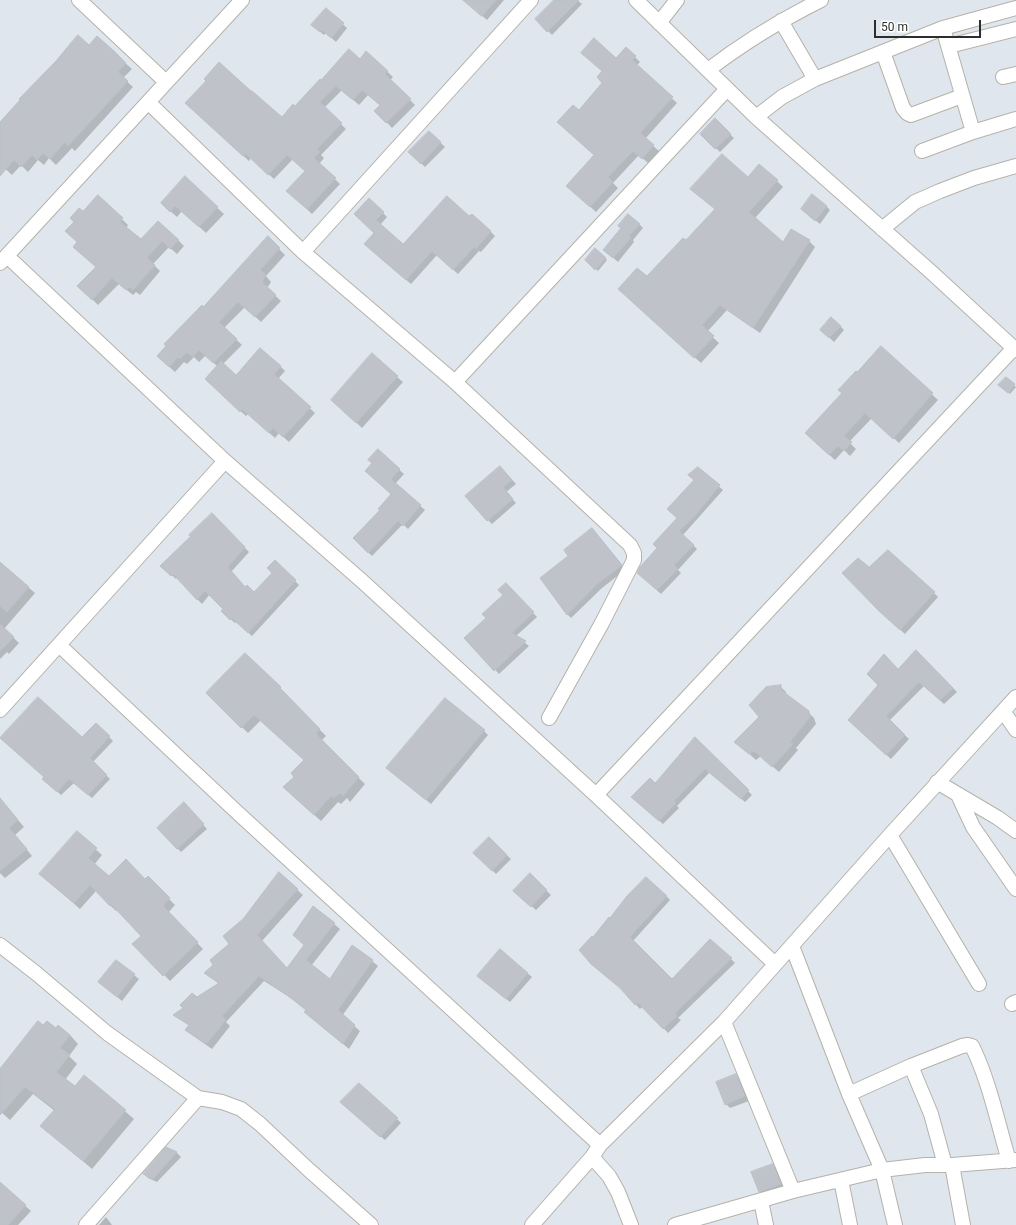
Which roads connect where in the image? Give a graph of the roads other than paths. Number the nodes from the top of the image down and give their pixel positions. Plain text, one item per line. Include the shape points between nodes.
1 (79, 0) edge
2 (242, 0) edge
3 (531, 0) edge
4 (636, 0) edge
5 (677, 0) edge
6 (821, 0) edge
7 (1016, 8) edge
8 (781, 21) junction
9 (659, 23) junction
10 (944, 28) junction
11 (1016, 29) edge
12 (949, 46) junction
13 (883, 52) junction
14 (708, 70) junction
15 (815, 79) junction
16 (166, 82) junction
17 (727, 89) junction
18 (962, 96) junction
19 (148, 102) junction
20 (756, 117) junction
21 (1016, 119) edge
22 (973, 132) junction
23 (922, 151) dead end
24 (1016, 166) edge
25 (882, 229) junction
26 (303, 252) junction
27 (3, 260) edge
28 (1015, 349) edge
29 (455, 382) junction
30 (225, 461) junction
31 (59, 645) junction
32 (1016, 697) edge
33 (0, 710) edge
34 (1003, 711) junction
35 (549, 718) dead end
36 (1016, 730) edge
37 (937, 782) junction
38 (596, 795) junction
39 (960, 797) junction
40 (1016, 831) edge
41 (890, 835) junction
42 (1016, 889) edge
43 (0, 945) edge
44 (792, 946) junction
45 (775, 964) junction
46 (978, 984) dead end
47 (724, 1022) junction
48 (911, 1066) junction
49 (849, 1094) junction
50 (198, 1098) junction
51 (596, 1151) junction
52 (1012, 1160) edge
53 (949, 1165) junction
54 (882, 1170) junction
55 (841, 1180) junction
56 (793, 1191) junction
57 (761, 1201) junction
58 (88, 1224) edge
59 (371, 1225) edge
60 (532, 1225) edge
61 (631, 1225) edge
62 (679, 1225) edge
63 (766, 1225) edge
64 (850, 1225) edge
65 (895, 1225) edge
66 (963, 1225) edge

1 - 16 street
2 - 16 street
3 - 26 street
4 - 9 street
5 - 9 street
6 - 8 street
7 - 10 street
8 - 14 street
8 - 15 street
9 - 14 street
10 - 12 street
10 - 13 street
11 - 12 street
12 - 18 street
13 - 15 street
13 - 18 street via 907,113 911,115
14 - 17 street
15 - 20 street via 782,97
16 - 19 street
17 - 20 street
17 - 29 street
18 - 22 street
19 - 26 street
19 - 27 street
20 - 25 street
21 - 22 street
22 - 23 street
24 - 25 street via 974,178 915,202
25 - 28 street
26 - 29 street
27 - 30 street
28 - 38 street
29 - 35 street via 630,545 634,553 634,560 602,623
30 - 31 street
30 - 38 street via 362,581
31 - 33 street
31 - 51 street
32 - 34 street
34 - 36 street
34 - 37 street
37 - 39 street
37 - 41 street
38 - 45 street
39 - 40 street
39 - 42 street via 973,827
41 - 44 street
41 - 46 street
43 - 50 street via 107,1032
44 - 45 street
44 - 49 street
45 - 47 street
47 - 51 street
47 - 56 street
48 - 49 street
48 - 52 street via 962,1046 972,1046
48 - 53 street
49 - 54 street
50 - 58 street
50 - 59 street via 222,1102 241,1109
51 - 60 street
51 - 61 street via 618,1192
52 - 53 street
53 - 54 street
53 - 66 street
54 - 55 street
54 - 65 street
55 - 56 street
55 - 64 street
56 - 57 street
57 - 62 street
57 - 63 street

